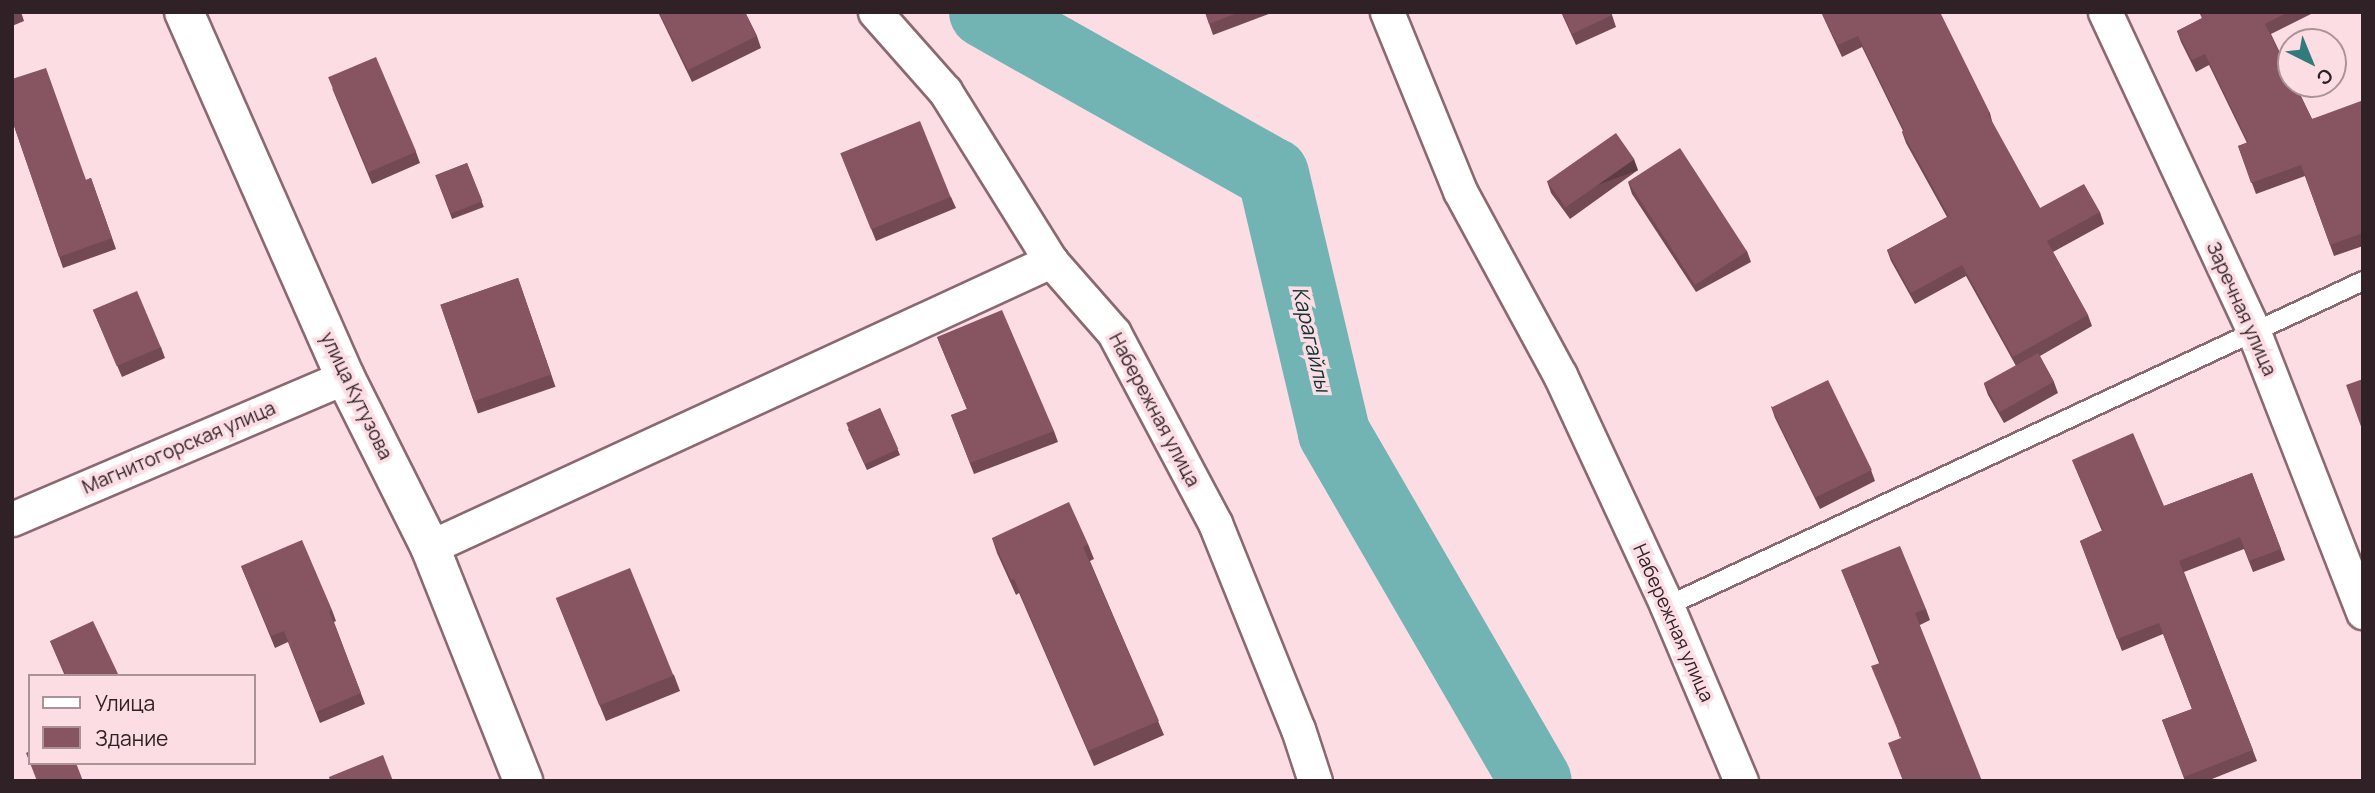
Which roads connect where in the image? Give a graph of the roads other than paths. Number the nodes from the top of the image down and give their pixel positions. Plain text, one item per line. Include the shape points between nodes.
1 (184, 12) edge
2 (875, 12) edge
3 (1387, 12) edge
4 (2105, 12) edge
5 (1051, 261) junction
6 (2363, 281) edge
7 (2253, 330) junction
8 (345, 377) junction
9 (12, 519) edge
10 (430, 547) junction
11 (1667, 606) junction
12 (2363, 612) edge
13 (523, 781) edge
14 (1315, 781) edge
15 (1741, 781) edge

1 - 8 main road, улица Кутузова
2 - 5 street, Набережная улица via 945,91
3 - 11 street, Набережная улица via 1460,191 1560,374
4 - 7 street, Заречная улица
5 - 10 street
5 - 14 street, Набережная улица via 1114,332 1215,523
6 - 7 lane
7 - 11 lane
7 - 12 street, Заречная улица
8 - 9 street, Магнитогорская улица
8 - 10 main road, улица Кутузова
10 - 13 main road, улица Кутузова
11 - 15 street, Набережная улица

